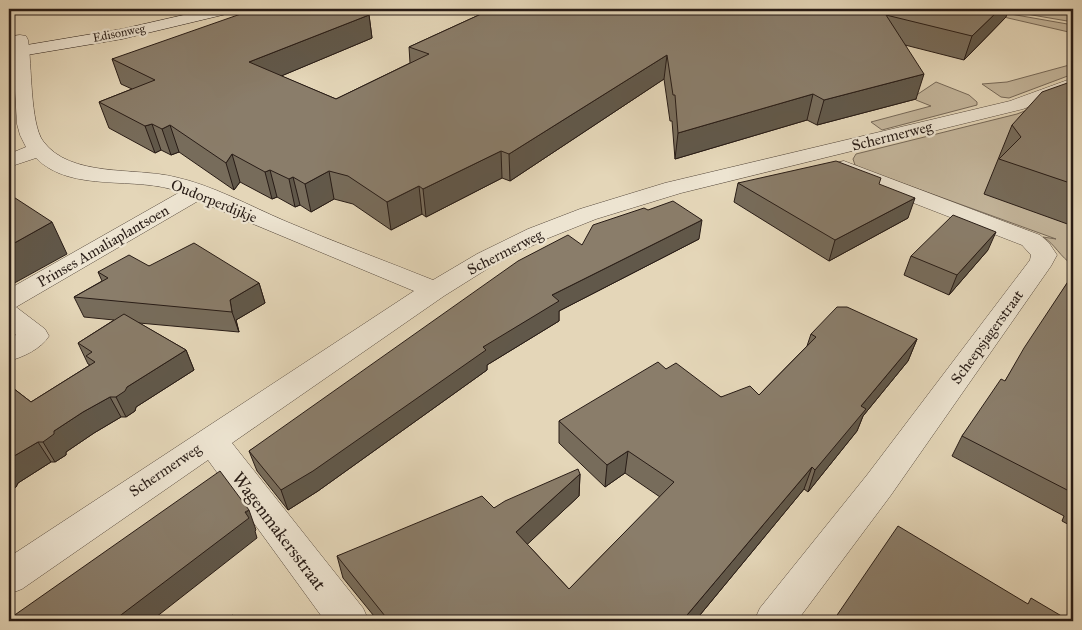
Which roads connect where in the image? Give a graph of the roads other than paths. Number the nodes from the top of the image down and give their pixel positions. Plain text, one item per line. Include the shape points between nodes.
1 (187, 9) edge
2 (229, 9) edge
3 (15, 46) edge
4 (1073, 84) edge
5 (39, 149) junction
6 (812, 155) junction
7 (9, 162) edge
8 (197, 192) junction
9 (435, 290) junction
10 (9, 300) edge
11 (9, 314) edge
12 (9, 351) edge
13 (211, 439) junction
14 (9, 577) edge
15 (349, 621) edge
16 (774, 621) edge

1 - 3 street, Edisonweg
2 - 3 street, Edisonweg via 122,34
3 - 5 street, Oudorperdijkje via 27,126 33,143
4 - 6 street, Schermerweg via 1016,105
5 - 7 street
5 - 8 street, Oudorperdijkje via 50,158 79,171 168,181
6 - 9 street, Schermerweg via 673,188 588,214 486,259
6 - 16 street, Scheepsjagerstraat via 1031,240 1044,255 879,484
8 - 9 street, Oudorperdijkje
8 - 10 street, Prinses Amaliaplantsoen
9 - 13 street, Schermerweg
11 - 12 street via 35,336
13 - 14 street, Schermerweg
13 - 15 street, Wagenmakersstraat

